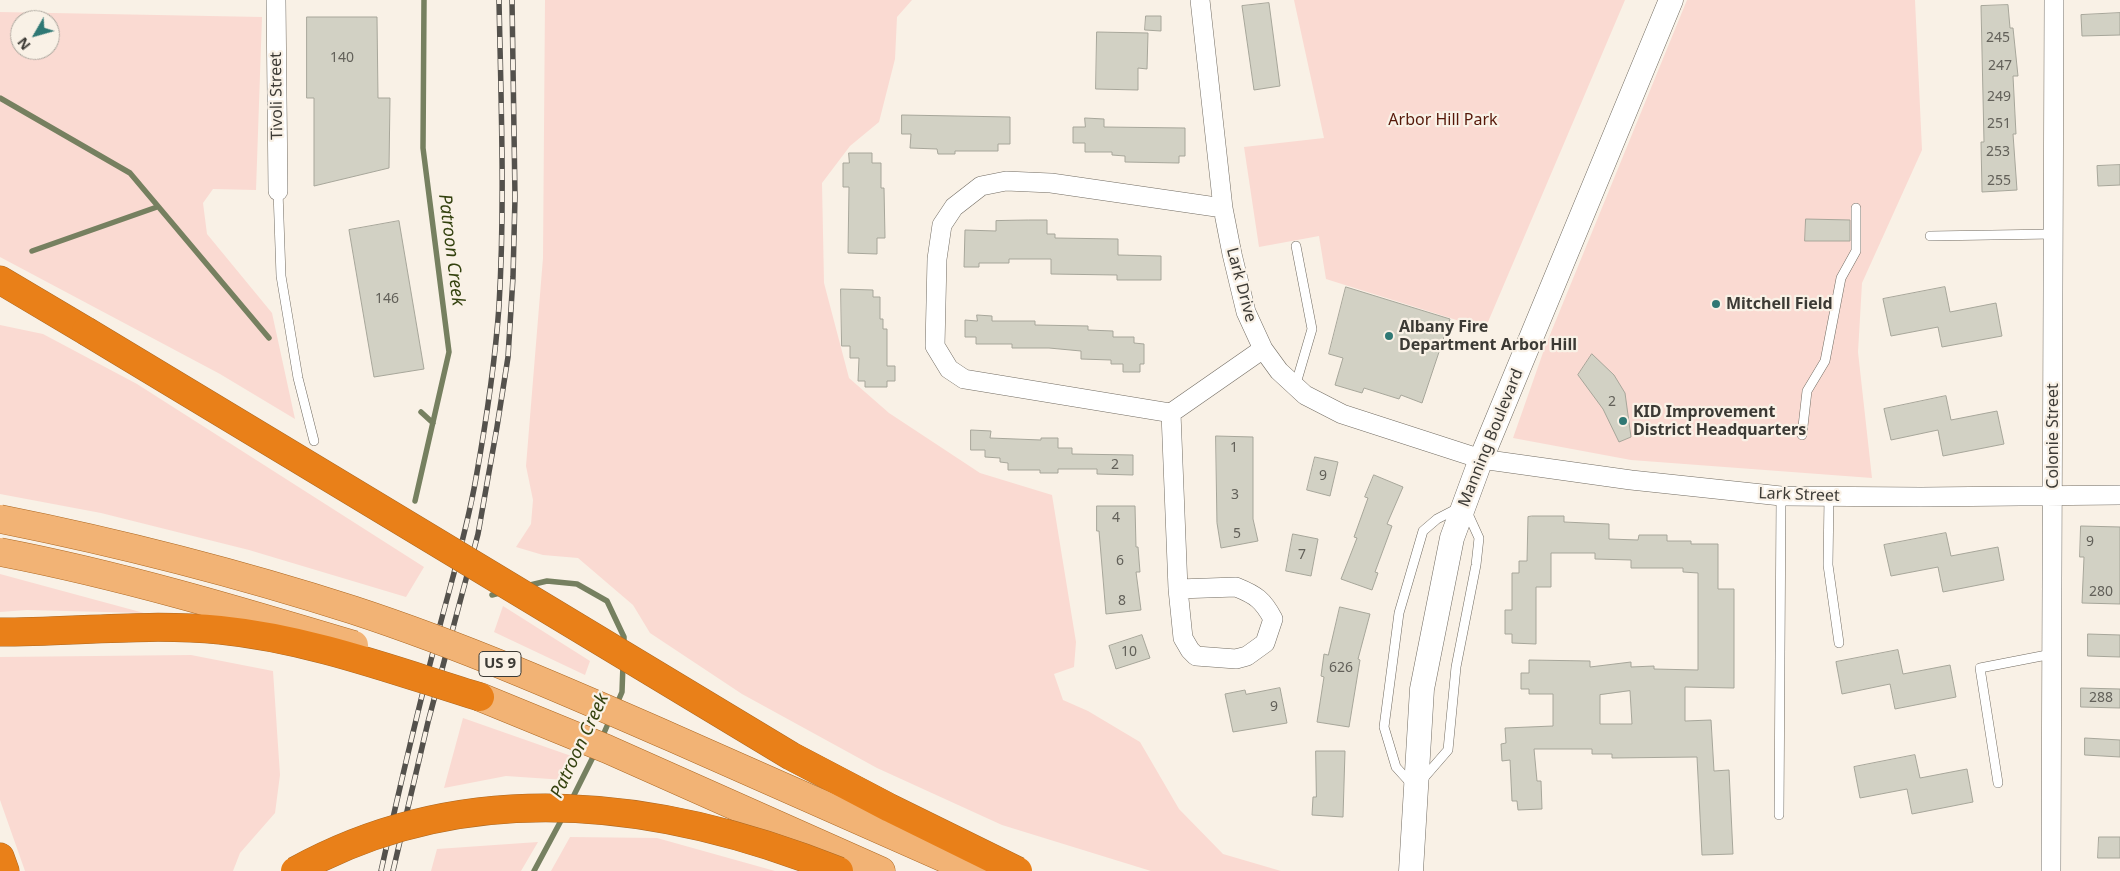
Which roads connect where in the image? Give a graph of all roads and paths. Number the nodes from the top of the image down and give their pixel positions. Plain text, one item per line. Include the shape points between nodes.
1 (276, 0) edge
2 (1200, 0) edge
3 (1671, 0) edge
4 (2054, 0) edge
5 (278, 192) joint
6 (1223, 208) junction
7 (1856, 208) dead end
8 (2054, 234) junction
9 (1930, 236) dead end
10 (1296, 246) dead end
11 (0, 280) edge
12 (0, 300) edge
13 (86, 331) junction
14 (1263, 349) junction
15 (1295, 387) junction
16 (1171, 413) junction
17 (1802, 435) dead end
18 (314, 440) dead end
19 (1481, 459) junction
20 (2052, 494) junction
21 (2120, 495) edge
22 (1781, 496) junction
23 (1829, 496) junction
24 (1464, 505) junction
25 (0, 519) edge
26 (0, 552) edge
27 (1178, 589) junction
28 (0, 632) edge
29 (1839, 643) dead end
30 (2052, 654) junction
31 (480, 697) junction
32 (1998, 782) dead end
33 (1415, 788) junction
34 (1778, 815) dead end
35 (0, 857) edge
36 (5, 871) edge
37 (295, 871) edge
38 (839, 871) edge
39 (881, 871) edge
40 (978, 871) edge
41 (1018, 871) edge
42 (1411, 871) edge
43 (2051, 871) edge

1 - 5 street, Tivoli Street
2 - 6 street, Lark Drive
3 - 19 street, Manning Boulevard
4 - 8 street, Colonie Street
5 - 18 lane via 281,276 298,378
6 - 14 street, Lark Drive via 1246,312
6 - 16 street via 1051,183 1006,181 981,186 954,207 942,225 937,259 934,346 949,369 964,379
7 - 17 lane via 1856,251 1841,278 1825,362 1806,392
8 - 9 lane
8 - 20 street, Colonie Street
10 - 15 lane via 1312,329
11 - 13 highway
12 - 13 highway via 26,306
13 - 41 highway, bridge via 783,752
14 - 15 street, Lark Drive
14 - 16 street
15 - 19 street, Lark Drive via 1342,414
16 - 27 street
19 - 22 street, Lark Street
19 - 24 street, Manning Boulevard
20 - 21 street, Lark Street
20 - 23 street, Lark Street
20 - 30 street, Colonie Street
22 - 23 street, Lark Street
22 - 34 lane
23 - 29 lane via 1828,565
24 - 33 street, Manning Boulevard via 1452,538 1422,689
24 - 33 lane via 1479,538 1456,667 1448,750
24 - 33 lane via 1437,519 1423,531 1398,613 1384,726 1396,767
25 - 40 main road, US 9, bridge via 224,571 408,630 516,670
26 - 31 main road, US 9, bridge via 110,575 248,612 378,653
27 - 27 street via 1183,638 1196,656 1236,659 1247,656 1265,643 1273,619 1256,595 1236,587
28 - 31 highway, bridge via 220,630 317,647
30 - 32 lane via 1980,668
30 - 43 street, Colonie Street
31 - 39 main road, US 9 via 607,749
33 - 42 street, Manning Boulevard
35 - 36 highway
37 - 38 highway, bridge via 357,842 420,823 483,811 553,807 619,811 686,822

